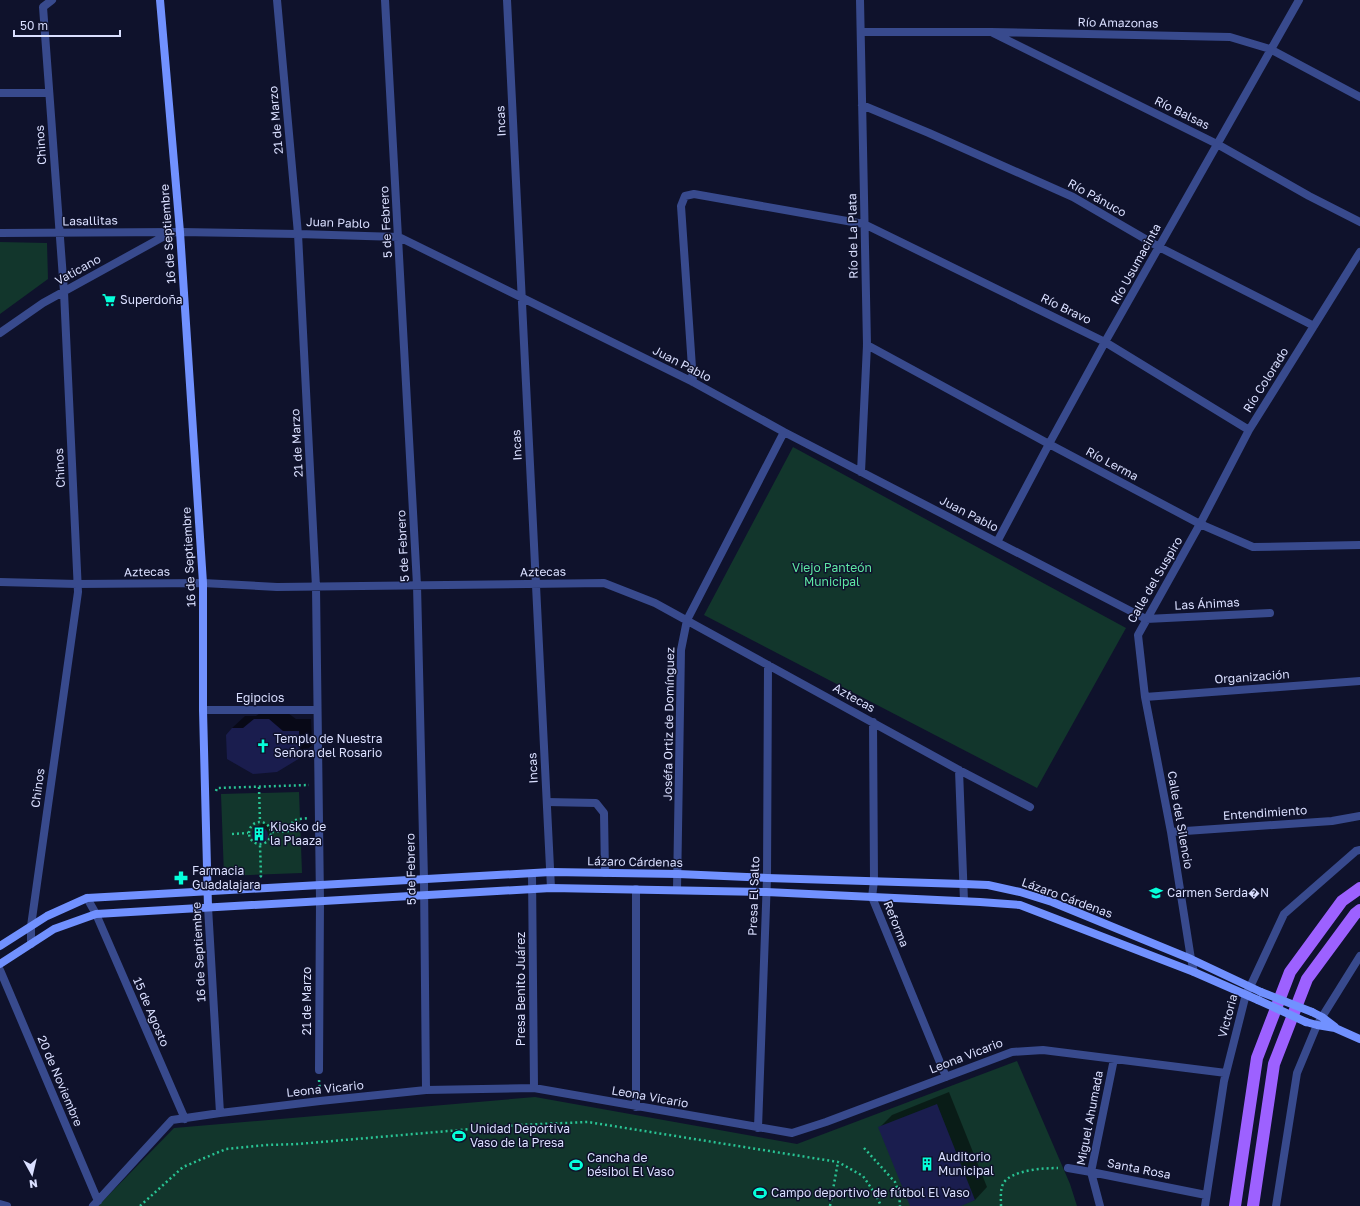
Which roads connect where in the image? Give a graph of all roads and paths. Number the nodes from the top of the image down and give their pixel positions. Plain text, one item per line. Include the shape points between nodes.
1 (52, 0) edge
2 (160, 0) edge
3 (277, 0) edge
4 (385, 0) edge
5 (507, 0) edge
6 (860, 0) edge
7 (1299, 0) edge
8 (861, 32) junction
9 (991, 32) junction
10 (1270, 49) junction
11 (0, 92) edge
12 (49, 93) junction
13 (1360, 97) edge
14 (862, 105) junction
15 (1217, 144) junction
16 (1360, 222) edge
17 (864, 224) junction
18 (171, 232) junction
19 (180, 232) junction
20 (0, 233) edge
21 (60, 234) junction
22 (298, 234) junction
23 (399, 237) junction
24 (1159, 247) junction
25 (1360, 252) edge
26 (64, 292) junction
27 (521, 296) junction
28 (1314, 326) junction
29 (0, 333) edge
30 (1105, 342) junction
31 (867, 345) junction
32 (693, 382) junction
33 (1249, 430) junction
34 (784, 432) junction
35 (1049, 444) junction
36 (861, 472) junction
37 (1200, 524) junction
38 (997, 542) junction
39 (1360, 545) edge
40 (0, 582) edge
41 (203, 583) junction
42 (77, 584) junction
43 (536, 584) junction
44 (417, 585) junction
45 (316, 587) junction
46 (1270, 613) dead end
47 (1146, 619) junction
48 (687, 620) junction
49 (768, 665) junction
50 (1360, 681) edge
51 (1145, 697) junction
52 (203, 710) junction
53 (317, 710) junction
54 (873, 722) junction
55 (959, 770) junction
56 (318, 785) junction
57 (259, 787) junction
58 (206, 800) junction
59 (547, 802) junction
60 (1030, 808) dead end
61 (1360, 816) edge
62 (319, 818) junction
63 (260, 822) junction
64 (272, 832) junction
65 (1171, 832) junction
66 (248, 833) junction
67 (232, 834) dead end
68 (260, 844) junction
69 (1360, 850) edge
70 (551, 872) junction
71 (605, 873) junction
72 (532, 874) junction
73 (678, 874) junction
74 (255, 878) dead end
75 (767, 878) junction
76 (424, 880) junction
77 (874, 881) junction
78 (964, 884) junction
79 (320, 885) junction
80 (551, 888) junction
81 (1360, 888) edge
82 (532, 889) junction
83 (636, 889) junction
84 (677, 890) junction
85 (208, 891) junction
86 (766, 892) junction
87 (424, 895) junction
88 (872, 897) junction
89 (87, 898) junction
90 (320, 901) junction
91 (964, 901) junction
92 (208, 907) junction
93 (1360, 910) edge
94 (96, 914) junction
95 (30, 926) junction
96 (31, 944) junction
97 (0, 946) edge
98 (1360, 956) edge
99 (1191, 959) junction
100 (0, 964) edge
101 (0, 970) edge
102 (1194, 972) junction
103 (1248, 991) junction
104 (1322, 1017) junction
105 (1317, 1025) junction
106 (1335, 1028) junction
107 (1360, 1039) edge
108 (1114, 1059) junction
109 (319, 1070) joint
110 (1226, 1073) junction
111 (946, 1077) junction
112 (534, 1088) junction
113 (426, 1090) junction
114 (320, 1101) junction
115 (636, 1106) junction
116 (220, 1113) junction
117 (185, 1119) junction
118 (758, 1128) junction
119 (864, 1148) dead end
120 (838, 1162) junction
121 (1068, 1168) joint
122 (1091, 1172) junction
123 (1206, 1194) junction
124 (95, 1203) edge
125 (0, 1204) edge
126 (7, 1206) edge
127 (140, 1206) edge
128 (830, 1206) edge
129 (881, 1206) edge
130 (900, 1206) edge
131 (1001, 1206) edge
132 (1100, 1206) edge
133 (1205, 1206) edge
134 (1235, 1206) edge
135 (1253, 1206) edge
136 (1276, 1206) edge

1 - 12 street, Chinos via 43,7
2 - 19 street, 16 de Septiembre
3 - 22 street, 21 de Marzo
4 - 23 street, 5 de Febrero
5 - 27 street, Incas
6 - 8 street, Río de La Plata
7 - 10 street, Río Usumacinta
8 - 9 street, Río Amazonas
8 - 14 street, Río de La Plata
9 - 10 street, Río Amazonas via 1230,37
9 - 15 street, Río Balsas
10 - 13 street, Río Amazonas
10 - 15 street, Río Usumacinta
11 - 12 street
12 - 21 street, Chinos
14 - 17 street, Río de La Plata
14 - 24 street, Río Pánuco via 1073,197
15 - 16 street, Río Balsas
15 - 24 street, Río Usumacinta
17 - 30 street, Río Bravo
17 - 31 street, Río de La Plata
17 - 32 street, Río Bravo via 694,194 685,196 681,206
18 - 19 street, Lasallitas
18 - 21 street, Lasallitas
18 - 26 street, Vaticano
19 - 22 street, Juan Pablo
19 - 41 street, 16 de Septiembre
20 - 21 street, Lasallitas
21 - 26 street, Chinos
22 - 23 street, Juan Pablo
22 - 45 street, 21 de Marzo
23 - 27 street, Juan Pablo
23 - 44 street, 5 de Febrero
24 - 28 street, Río Pánuco
24 - 30 street, Río Usumacinta
25 - 28 street, Río Colorado
26 - 29 street, Vaticano via 42,303
26 - 42 street, Chinos
27 - 32 street, Juan Pablo
27 - 43 street, Incas
28 - 33 street, Río Colorado
30 - 33 street, Río Bravo
30 - 35 street, Río Usumacinta
31 - 35 street, Río Lerma
31 - 36 street, Río de La Plata
32 - 34 street, Juan Pablo
33 - 37 street, Río Colorado
34 - 36 street, Juan Pablo
34 - 48 street, Joséfa Ortiz de Domínguez
35 - 37 street, Río Lerma
35 - 38 street, Río Usumacinta
36 - 38 street, Juan Pablo
37 - 39 street, Río Lerma via 1253,547
37 - 47 street, Calle del Suspiro
38 - 47 street, Juan Pablo
40 - 42 street, Aztecas
41 - 42 street, Aztecas
41 - 45 street, Aztecas
41 - 52 street, 16 de Septiembre
42 - 95 street, Chinos via 78,592
43 - 44 street, Aztecas
43 - 48 street, Aztecas via 604,583 655,603
43 - 59 street, Incas
44 - 45 street, Aztecas
44 - 76 street, 5 de Febrero
45 - 53 street, 21 de Marzo
46 - 47 street, Las Ánimas
47 - 51 street, Calle del Suspiro via 1138,635
48 - 49 street, Aztecas
48 - 73 street, Joséfa Ortiz de Domínguez via 681,650
49 - 54 street, Aztecas
49 - 75 street, Presa El Salto
50 - 51 street, Organización
51 - 65 street, Calle del Silencio
52 - 53 street, Egipcios
52 - 58 street, 16 de Septiembre
53 - 56 street, 21 de Marzo
54 - 55 street, Aztecas
54 - 77 street, Reforma
55 - 60 street, Aztecas
55 - 78 street
56 - 57 path
56 - 62 street, 21 de Marzo
57 - 58 path via 217,788 213,796
57 - 63 path
58 - 85 street, 16 de Septiembre
59 - 70 street, Incas
59 - 71 street via 596,803 604,813
61 - 65 street, Entendimiento via 1332,821
62 - 64 path via 299,819 293,821 289,831
62 - 79 street, 21 de Marzo
63 - 64 path via 268,825
63 - 66 path via 251,825
64 - 68 path via 270,839
65 - 99 street, Calle del Silencio
66 - 67 path
66 - 68 path via 253,842
68 - 74 path via 261,876
69 - 103 street, Victoria via 1284,914
70 - 71 street, Lázaro Cárdenas
70 - 72 street, Lázaro Cárdenas
70 - 80 street, Incas
71 - 73 street, Lázaro Cárdenas
72 - 76 street, Lázaro Cárdenas
72 - 82 street, Presa Benito Juárez
73 - 75 street, Lázaro Cárdenas
73 - 84 street, Joséfa Ortiz de Domínguez
75 - 77 street, Lázaro Cárdenas
75 - 86 street, Presa El Salto
76 - 79 street, Lázaro Cárdenas
76 - 87 street, 5 de Febrero
77 - 78 street, Lázaro Cárdenas
77 - 88 street, Reforma
78 - 91 street
78 - 99 street, Lázaro Cárdenas via 988,885 1052,902
79 - 85 street, Lázaro Cárdenas
79 - 90 street, 21 de Marzo
80 - 82 street, Lázaro Cárdenas
80 - 83 street, Lázaro Cárdenas
81 - 134 main road via 1342,901 1290,972 1257,1058
82 - 87 street, Lázaro Cárdenas
82 - 112 street, Presa Benito Juárez
83 - 84 street, Lázaro Cárdenas
83 - 115 street
84 - 86 street, Lázaro Cárdenas
85 - 89 street, Lázaro Cárdenas
85 - 92 street, 16 de Septiembre
86 - 88 street, Lázaro Cárdenas
86 - 118 street, Presa El Salto
87 - 90 street, Lázaro Cárdenas
87 - 113 street, 5 de Febrero
88 - 91 street, Lázaro Cárdenas
88 - 111 street, Reforma
89 - 94 street, 15 de Agosto
89 - 95 street, Lázaro Cárdenas
90 - 92 street, Lázaro Cárdenas
90 - 109 street, 21 de Marzo
91 - 102 street, Lázaro Cárdenas via 1020,905
92 - 94 street, Lázaro Cárdenas
92 - 116 street, 16 de Septiembre
93 - 135 main road via 1307,979 1274,1064
94 - 96 street, Lázaro Cárdenas via 54,929
94 - 117 street, 15 de Agosto
95 - 96 street, Chinos
95 - 97 street, Lázaro Cárdenas
96 - 100 street, Lázaro Cárdenas
98 - 104 street
99 - 102 street, Calle del Silencio
99 - 103 street, Lázaro Cárdenas
101 - 124 street, 20 de Noviembre
102 - 103 street, Lázaro Cárdenas
103 - 104 street, Lázaro Cárdenas, bridge via 1261,992
103 - 105 street, Lázaro Cárdenas, bridge via 1258,1000
103 - 110 street, Victoria
104 - 105 street
104 - 106 street, Lázaro Cárdenas
105 - 106 street, Lázaro Cárdenas
105 - 136 street via 1296,1073
106 - 107 street
108 - 110 street, Leona Vicario
108 - 111 street, Leona Vicario via 1043,1050 1012,1052
108 - 122 street, Miguel Ahumada
109 - 114 path
110 - 123 street, Victoria
111 - 118 street, Leona Vicario via 792,1133
112 - 113 street, Leona Vicario
112 - 115 street, Leona Vicario
113 - 114 street, Leona Vicario
114 - 116 street, Leona Vicario
115 - 118 street, Leona Vicario
116 - 117 street, Leona Vicario
117 - 124 street, Leona Vicario via 172,1120
119 - 130 path via 894,1182 900,1193
120 - 127 path via 588,1122 518,1125 226,1149 183,1167
120 - 128 path
120 - 129 path via 863,1176
121 - 122 street, Santa Rosa
121 - 131 path via 1047,1168 1013,1174 1003,1184
122 - 123 street, Santa Rosa
122 - 132 street, Miguel Ahumada
123 - 133 street, Victoria
125 - 126 street

